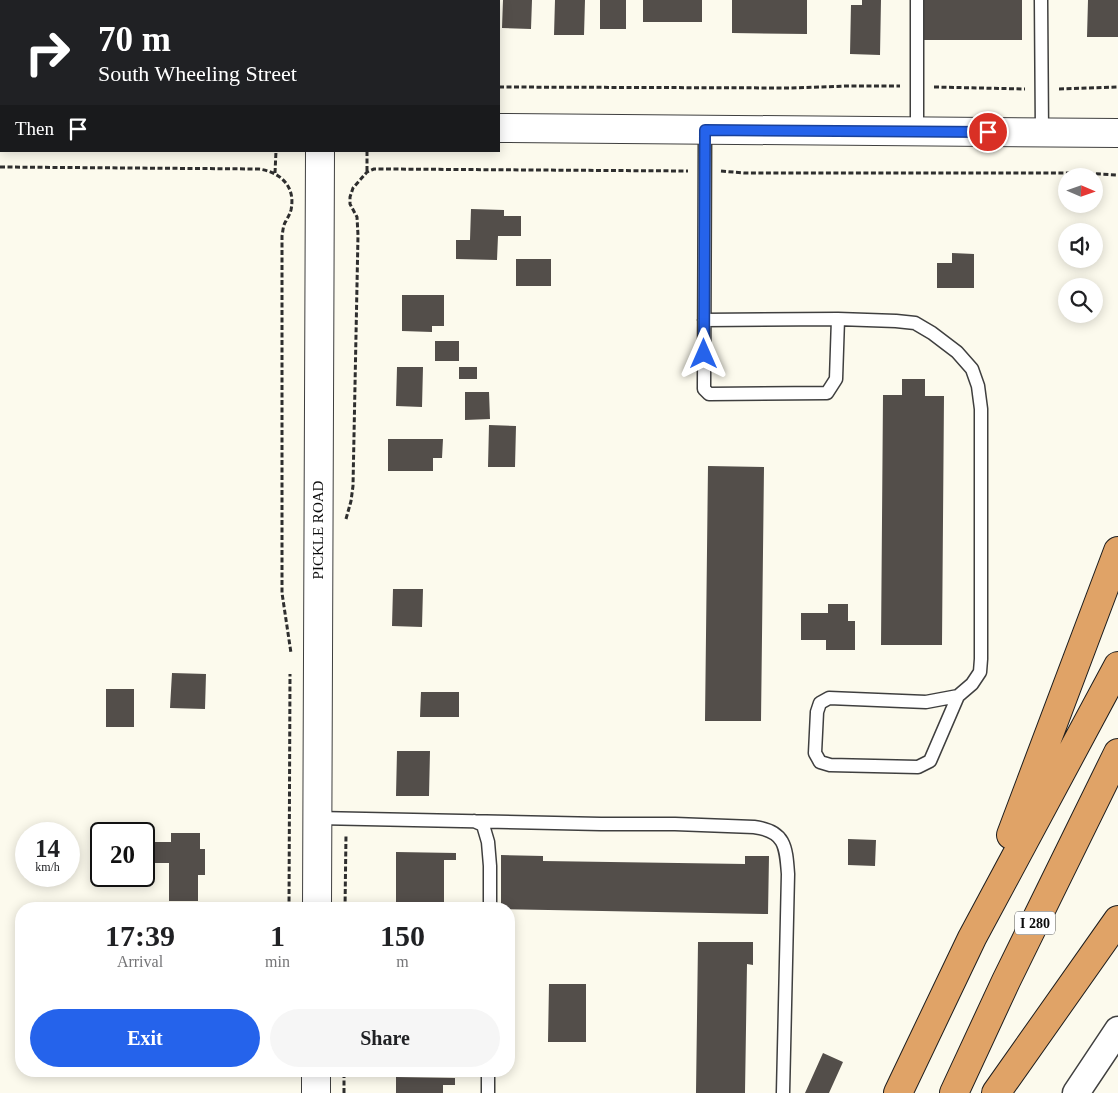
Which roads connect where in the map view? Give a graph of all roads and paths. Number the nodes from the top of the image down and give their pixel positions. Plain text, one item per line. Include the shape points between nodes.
1 (917, 0) edge
2 (1041, 0) edge
3 (903, 86) dead end
4 (500, 87) edge
5 (932, 87) dead end
6 (1118, 87) edge
7 (1030, 89) dead end
8 (1059, 89) dead end
9 (500, 128) edge
10 (705, 130) junction
11 (917, 132) junction
12 (1042, 133) junction
13 (1118, 133) edge
14 (276, 152) edge
15 (320, 152) edge
16 (367, 152) edge
17 (0, 167) edge
18 (696, 171) dead end
19 (716, 171) dead end
20 (367, 172) junction
21 (275, 173) junction
22 (1118, 175) edge
23 (838, 319) junction
24 (704, 320) junction
25 (345, 523) dead end
26 (1118, 551) edge
27 (291, 662) dead end
28 (1118, 666) edge
29 (290, 671) dead end
30 (958, 696) junction
31 (1118, 753) edge
32 (317, 818) junction
33 (474, 821) junction
34 (346, 830) dead end
35 (289, 902) edge
36 (317, 902) edge
37 (345, 902) edge
38 (490, 902) edge
39 (1118, 920) edge
40 (972, 938) junction
41 (1118, 1030) edge
42 (316, 1077) edge
43 (344, 1077) edge
44 (488, 1077) edge
45 (316, 1093) edge
46 (344, 1093) edge
47 (488, 1093) edge
48 (783, 1093) edge
49 (898, 1093) edge
50 (954, 1093) edge
51 (996, 1093) edge
52 (1076, 1093) edge

1 - 11 lane
2 - 12 lane
3 - 4 path
5 - 7 path
6 - 8 path
9 - 10 street
10 - 11 street
10 - 24 lane
11 - 12 street
12 - 13 street
14 - 21 path
15 - 32 street, PICKLE ROAD
16 - 20 path
17 - 21 path via 258,169
18 - 20 path via 374,169
19 - 22 path
20 - 25 path via 353,188 350,197 357,217 358,245 353,486
21 - 27 path via 286,183 292,200 282,236 282,593
23 - 24 lane
23 - 24 lane via 836,379 827,393 708,394 704,388
23 - 30 lane via 914,323 957,352 972,369 978,386 981,409 981,659 980,672
26 - 40 highway
28 - 40 highway
29 - 35 path
30 - 30 lane via 926,702 829,698 820,703 817,712 815,753 820,762 830,765 918,768 930,761
31 - 50 highway, I 280
32 - 33 lane
32 - 36 street, PICKLE ROAD
33 - 38 lane via 483,825 488,842
33 - 48 lane via 740,826 765,828 776,834 783,845 788,874
34 - 37 path
39 - 51 highway
40 - 49 highway
41 - 52 street
42 - 45 street
43 - 46 path
44 - 47 lane

